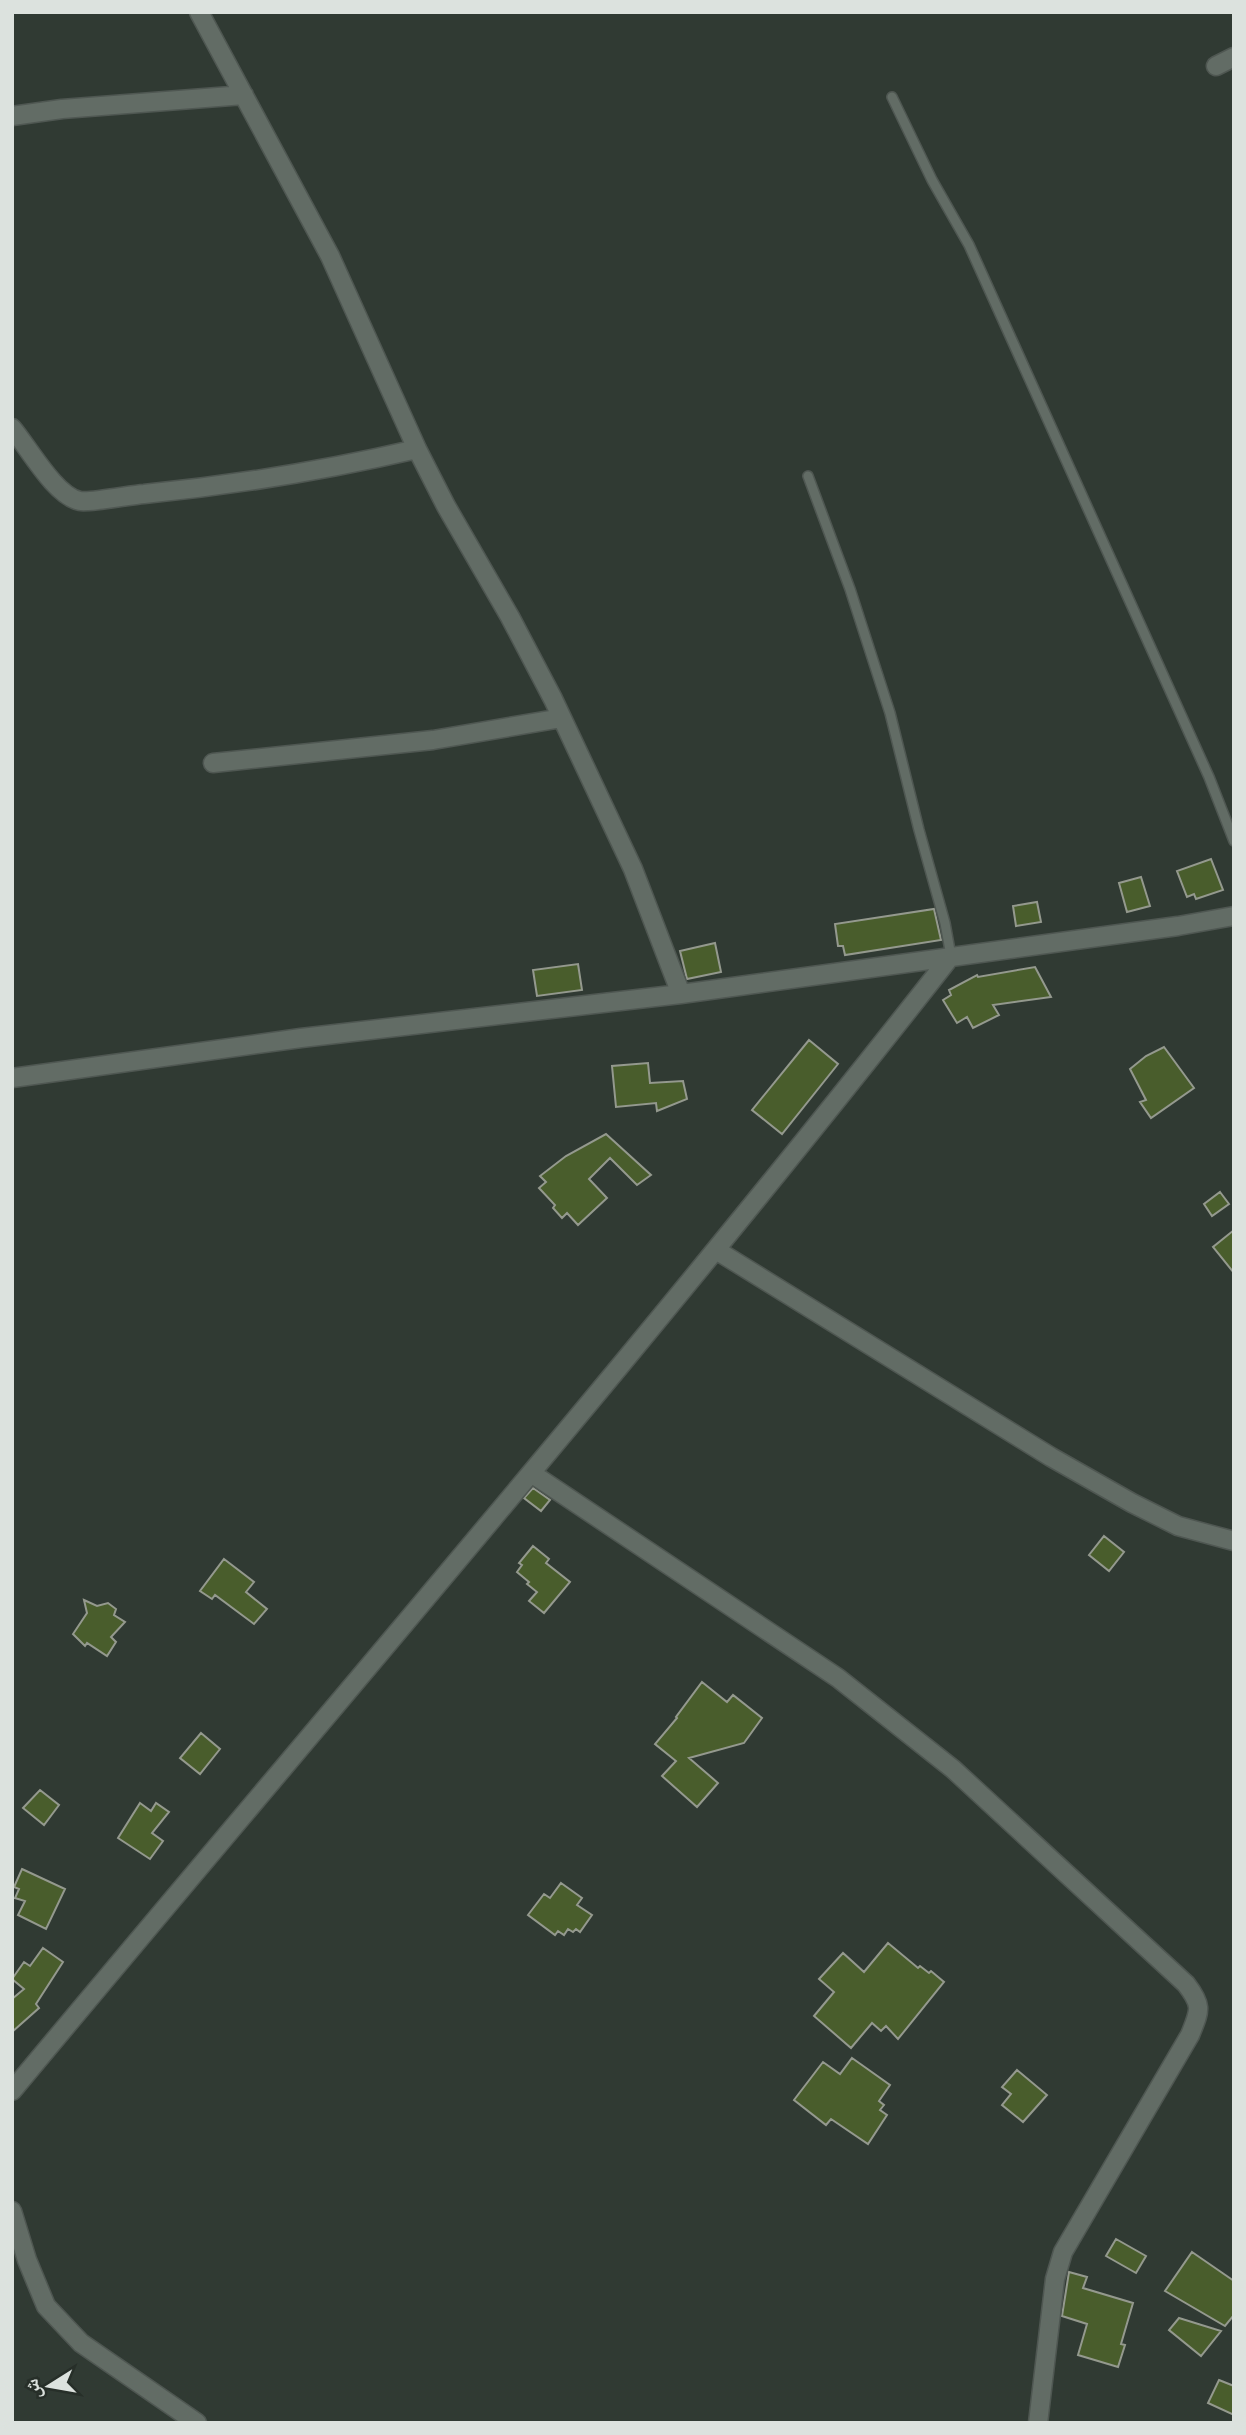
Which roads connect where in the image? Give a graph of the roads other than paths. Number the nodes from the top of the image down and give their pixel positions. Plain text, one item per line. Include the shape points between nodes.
1 (199, 12) edge
2 (1234, 57) edge
3 (1216, 66) dead end
4 (244, 95) junction
5 (892, 97) dead end
6 (12, 116) edge
7 (12, 428) edge
8 (417, 449) junction
9 (808, 476) dead end
10 (562, 718) junction
11 (214, 763) dead end
12 (1234, 842) edge
13 (1234, 916) edge
14 (951, 956) junction
15 (681, 994) junction
16 (12, 1078) edge
17 (716, 1250) junction
18 (531, 1473) junction
19 (1234, 1541) edge
20 (12, 2091) edge
21 (12, 2211) edge
22 (197, 2423) edge
23 (1038, 2423) edge

1 - 4 street
2 - 3 street
4 - 6 street
4 - 8 street via 330,256
5 - 12 lane via 975,256
7 - 8 street via 55,487 80,500 287,475
8 - 10 street
9 - 14 lane via 890,713
10 - 11 street via 433,740
10 - 15 street via 633,869
13 - 14 street
14 - 15 street
14 - 17 street
15 - 16 street via 301,1038
17 - 18 street
17 - 19 street via 1120,1496 1178,1526
18 - 20 street
18 - 23 street via 838,1678 953,1769 1197,1999 1198,2014 1190,2035 1063,2252 1055,2279
21 - 22 street via 46,2306 81,2343

